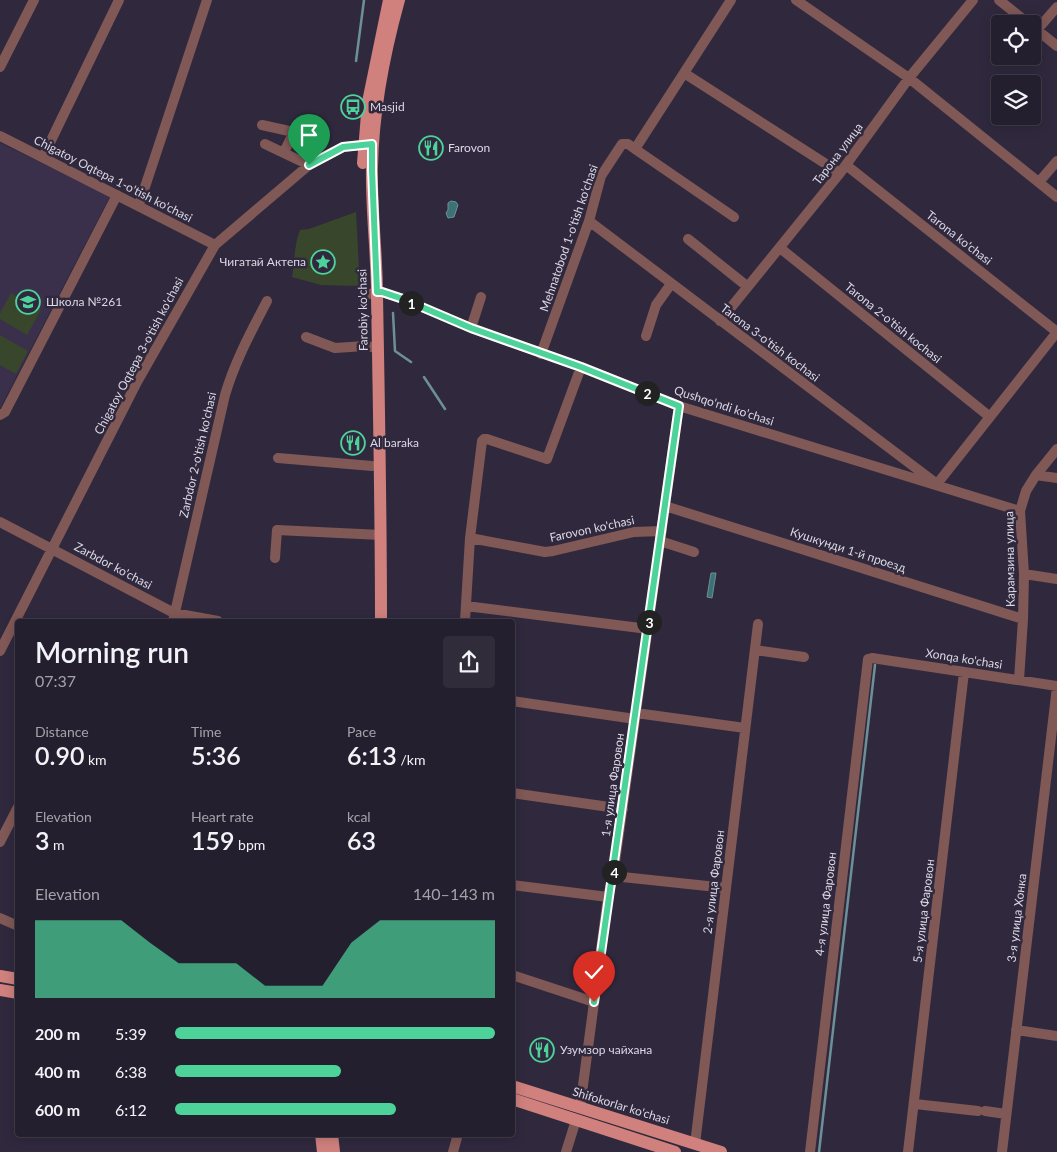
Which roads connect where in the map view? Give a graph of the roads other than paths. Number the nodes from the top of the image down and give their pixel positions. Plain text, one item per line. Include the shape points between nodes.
1 (34, 0) edge
2 (119, 0) edge
3 (207, 0) edge
4 (389, 0) edge
5 (399, 0) edge
6 (731, 0) edge
7 (796, 0) edge
8 (973, 0) edge
9 (999, 0) edge
10 (1057, 6) edge
11 (1018, 15) edge
12 (1041, 20) edge
13 (1041, 33) edge
14 (1057, 46) edge
15 (0, 67) edge
16 (684, 73) junction
17 (909, 78) junction
18 (262, 125) dead end
19 (0, 136) edge
20 (265, 144) dead end
21 (368, 144) junction
22 (635, 149) junction
23 (284, 152) junction
24 (43, 157) junction
25 (1057, 161) edge
26 (309, 165) junction
27 (843, 169) junction
28 (1039, 182) junction
29 (117, 195) junction
30 (1057, 197) edge
31 (139, 206) junction
32 (734, 217) dead end
33 (589, 222) junction
34 (688, 239) dead end
35 (215, 244) junction
36 (780, 248) junction
37 (671, 284) junction
38 (748, 287) junction
39 (373, 293) junction
40 (481, 297) dead end
41 (266, 301) dead end
42 (720, 321) junction
43 (471, 328) junction
44 (1057, 332) edge
45 (646, 336) dead end
46 (306, 337) dead end
47 (374, 348) junction
48 (541, 354) junction
49 (581, 367) junction
50 (679, 406) junction
51 (0, 415) edge
52 (990, 416) junction
53 (1057, 449) edge
54 (278, 458) dead end
55 (372, 466) junction
56 (1036, 475) junction
57 (1057, 478) edge
58 (937, 484) junction
59 (665, 506) junction
60 (1020, 511) junction
61 (0, 522) edge
62 (377, 535) junction
63 (661, 536) junction
64 (470, 538) junction
65 (53, 548) junction
66 (694, 552) dead end
67 (275, 558) dead end
68 (1024, 574) junction
69 (1057, 579) edge
70 (466, 606) junction
71 (174, 617) edge
72 (16, 619) edge
73 (196, 619) edge
74 (373, 619) edge
75 (381, 619) edge
76 (465, 619) edge
77 (1023, 619) junction
78 (15, 622) edge
79 (758, 624) dead end
80 (648, 629) junction
81 (755, 650) junction
82 (0, 651) edge
83 (804, 657) dead end
84 (868, 659) joint
85 (964, 672) junction
86 (1019, 680) junction
87 (1057, 687) edge
88 (515, 701) edge
89 (636, 716) junction
90 (745, 728) junction
91 (515, 793) edge
92 (622, 809) junction
93 (15, 813) edge
94 (0, 842) edge
95 (613, 876) junction
96 (515, 885) edge
97 (726, 888) junction
98 (608, 897) junction
99 (0, 918) edge
100 (15, 925) edge
101 (0, 976) edge
102 (515, 976) edge
103 (15, 978) edge
104 (0, 990) edge
105 (15, 992) edge
106 (594, 1002) junction
107 (1016, 1030) junction
108 (1057, 1036) edge
109 (515, 1087) edge
110 (515, 1100) edge
111 (915, 1104) junction
112 (578, 1114) junction
113 (1006, 1114) junction
114 (321, 1137) edge
115 (332, 1137) edge
116 (457, 1137) edge
117 (695, 1144) junction
118 (323, 1152) edge
119 (334, 1152) edge
120 (453, 1152) edge
121 (566, 1152) edge
122 (675, 1152) edge
123 (721, 1152) edge
124 (810, 1152) edge
125 (908, 1152) edge
126 (1002, 1152) edge

1 - 15 street
2 - 24 street
3 - 31 street
4 - 21 main road, Farobiy ko'chasi via 368,102
5 - 21 main road, Farobiy ko'chasi
6 - 16 street
7 - 17 street
8 - 17 street, Тарона улица
9 - 11 street
10 - 12 street
13 - 14 street
16 - 22 street
16 - 27 street, Tarona ko'chasi
17 - 27 street, Тарона улица
17 - 28 street
18 - 23 street via 291,133
19 - 24 street, Chigatoy Oqtepa 1-o'tish ko'chasi
20 - 23 street
21 - 26 street, Chigatoy Oqtepa 3-o'tish ko'chasi via 343,147
21 - 39 main road, Farobiy ko'chasi via 363,170
22 - 32 street
22 - 33 street, Mehnatobod 1-o'tish ko'chasi via 622,144 607,165
23 - 26 street
24 - 29 street, Chigatoy Oqtepa 1-o'tish ko'chasi
25 - 28 street
26 - 35 street, Chigatoy Oqtepa 3-o'tish ko'chasi
27 - 36 street, Тарона улица
27 - 44 street, Tarona ko'chasi
28 - 30 street
29 - 31 street, Chigatoy Oqtepa 1-o'tish ko'chasi
29 - 51 street via 5,412
31 - 35 street, Chigatoy Oqtepa 1-o'tish ko'chasi
33 - 37 street, Tarona 3-o'tish kochasi
33 - 48 street, Mehnatobod 1-o'tish ko'chasi
34 - 38 street
35 - 65 street, Chigatoy Oqtepa 3-o'tish ko'chasi via 137,382
36 - 38 street, Тарона улица
36 - 52 street, Tarona 2-o'tish kochasi
37 - 42 street, Tarona 3-o'tish kochasi
37 - 45 street via 656,304
38 - 42 street, Тарона улица
39 - 43 street, Qushqo'ndi ko'chasi via 382,292 403,299
39 - 47 main road, Farobiy ko'chasi
40 - 43 street
41 - 71 street, Zarbdor 2-o'tish ko'chasi via 231,374
42 - 58 street, Tarona 3-o'tish kochasi
43 - 48 street, Qushqo'ndi ko'chasi
44 - 52 street
46 - 47 street via 335,348
47 - 55 main road, Farobiy ko'chasi
47 - 62 main road, Farobiy ko'chasi
48 - 49 street, Qushqo'ndi ko'chasi
49 - 50 street, Qushqo'ndi ko'chasi
49 - 64 street via 547,459 484,439
50 - 58 street, Qushqo'ndi ko'chasi
50 - 59 street, 1-я улица Фаровон
52 - 58 street
53 - 56 street, Карамзина улица
54 - 55 street
55 - 62 main road, Farobiy ko'chasi
56 - 57 street
56 - 60 street, Карамзина улица via 1026,491
58 - 60 street, Qushqo'ndi ko'chasi
59 - 63 street, 1-я улица Фаровон
59 - 77 street, Кушкунди 1-й проезд
60 - 68 street, Карамзина улица
61 - 65 street, Zarbdor ko'chasi
62 - 67 street via 277,530
62 - 74 main road, Farobiy ko'chasi
62 - 75 main road, Farobiy ko'chasi
63 - 64 street, Farovon ko'chasi via 634,532 545,552
63 - 66 street, Farovon ko'chasi
63 - 80 street, 1-я улица Фаровон
64 - 70 street
65 - 71 street, Zarbdor ko'chasi
65 - 72 street, Chigatoy Oqtepa 3-o'tish ko'chasi
68 - 69 street
68 - 77 street, Карамзина улица
70 - 76 street
70 - 80 street
71 - 73 street, Zarbdor ko'chasi
77 - 86 street, Карамзина улица
78 - 82 street, Chigatoy Oqtepa 3-o'tish ko'chasi
79 - 81 street, 2-я улица Фаровон
80 - 89 street, 1-я улица Фаровон
81 - 83 street
81 - 90 street, 2-я улица Фаровон
84 - 85 street, Xonqa ko'chasi
84 - 124 street, 4-я улица Фаровон
85 - 86 street, Xonqa ko'chasi
85 - 111 street, 5-я улица Фаровон
86 - 87 street, Xonqa ko'chasi
87 - 107 street, 3-я улица Хонка
88 - 89 street
89 - 90 street
89 - 92 street, 1-я улица Фаровон
90 - 97 street, 2-я улица Фаровон
91 - 92 street
92 - 95 street, 1-я улица Фаровон
93 - 94 street
95 - 97 street
95 - 98 street, 1-я улица Фаровон
96 - 98 street
97 - 117 street, 2-я улица Фаровон
98 - 106 street, 1-я улица Фаровон
99 - 100 street
101 - 103 main road
102 - 106 street
104 - 105 main road
106 - 112 street, 1-я улица Фаровон
107 - 108 street
107 - 113 street, 3-я улица Хонка
109 - 112 main road, Shifokorlar ko'chasi
110 - 112 main road
111 - 113 street
111 - 125 street, 5-я улица Фаровон
112 - 117 main road, Shifokorlar ko'chasi
112 - 121 street, 1-я улица Фаровон
112 - 122 main road
113 - 126 street, 3-я улица Хонка
114 - 118 main road
115 - 119 main road
116 - 120 street
117 - 123 main road, Shifokorlar ko'chasi

